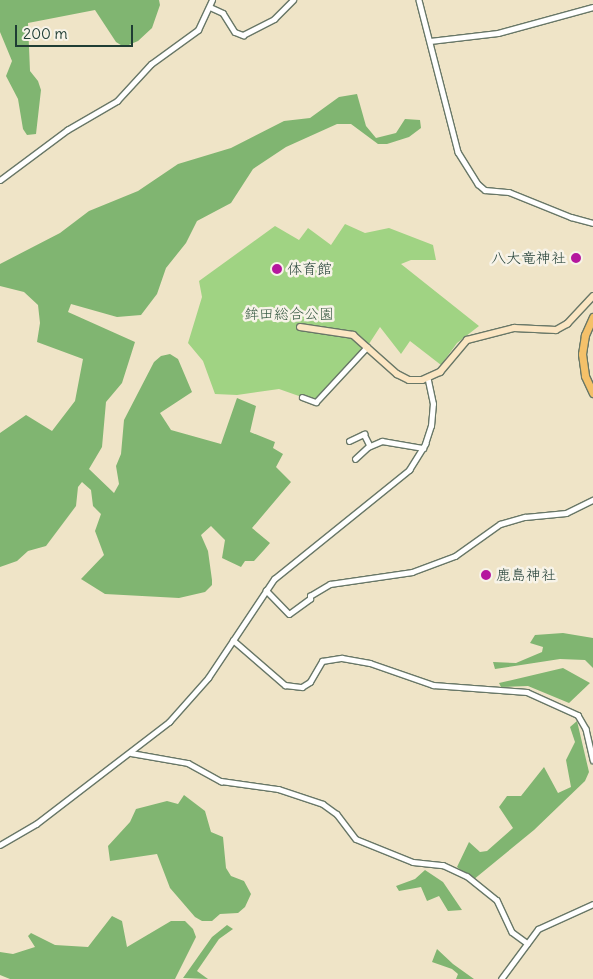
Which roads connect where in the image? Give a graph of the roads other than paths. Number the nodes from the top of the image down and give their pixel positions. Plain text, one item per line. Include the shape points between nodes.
1 (212, 0) edge
2 (293, 0) edge
3 (419, 0) edge
4 (210, 7) junction
5 (593, 7) edge
6 (430, 40) junction
7 (0, 180) edge
8 (593, 223) edge
9 (593, 296) edge
10 (593, 317) edge
11 (300, 326) dead end
12 (367, 348) junction
13 (428, 380) junction
14 (593, 393) edge
15 (302, 397) dead end
16 (349, 441) dead end
17 (370, 446) junction
18 (423, 448) junction
19 (355, 459) dead end
20 (593, 500) edge
21 (266, 590) junction
22 (233, 640) junction
23 (131, 753) junction
24 (593, 760) edge
25 (0, 845) edge
26 (593, 904) edge
27 (527, 943) junction
28 (500, 979) edge

1 - 4 street
2 - 4 street via 274,19 243,35 235,32 223,13
3 - 6 street
4 - 7 street via 198,30 150,64 117,101 67,130
5 - 6 street via 498,33
6 - 8 street via 458,152 478,184 485,190 509,192
9 - 13 street via 567,324 556,330 514,328 467,340 440,372
10 - 14 main road via 585,335 582,354 585,376
11 - 12 street via 353,335
12 - 13 street via 403,378
12 - 15 street via 316,402
13 - 18 street via 432,412
16 - 17 street via 364,434
17 - 18 street via 389,441
17 - 19 street
18 - 21 street via 404,475 283,572
20 - 21 street via 566,514 524,517 500,524 456,556 412,572 330,584 290,614
21 - 22 street
22 - 23 street via 187,705
22 - 24 street via 285,685 302,687 310,682 322,661 342,658 370,662 433,685 527,692 578,715 586,729
23 - 25 street via 36,824
23 - 27 street via 188,763 221,781 278,789 323,804 337,814 356,839 413,862 442,865 467,876 497,900 512,932
26 - 27 street via 542,926
27 - 28 street

